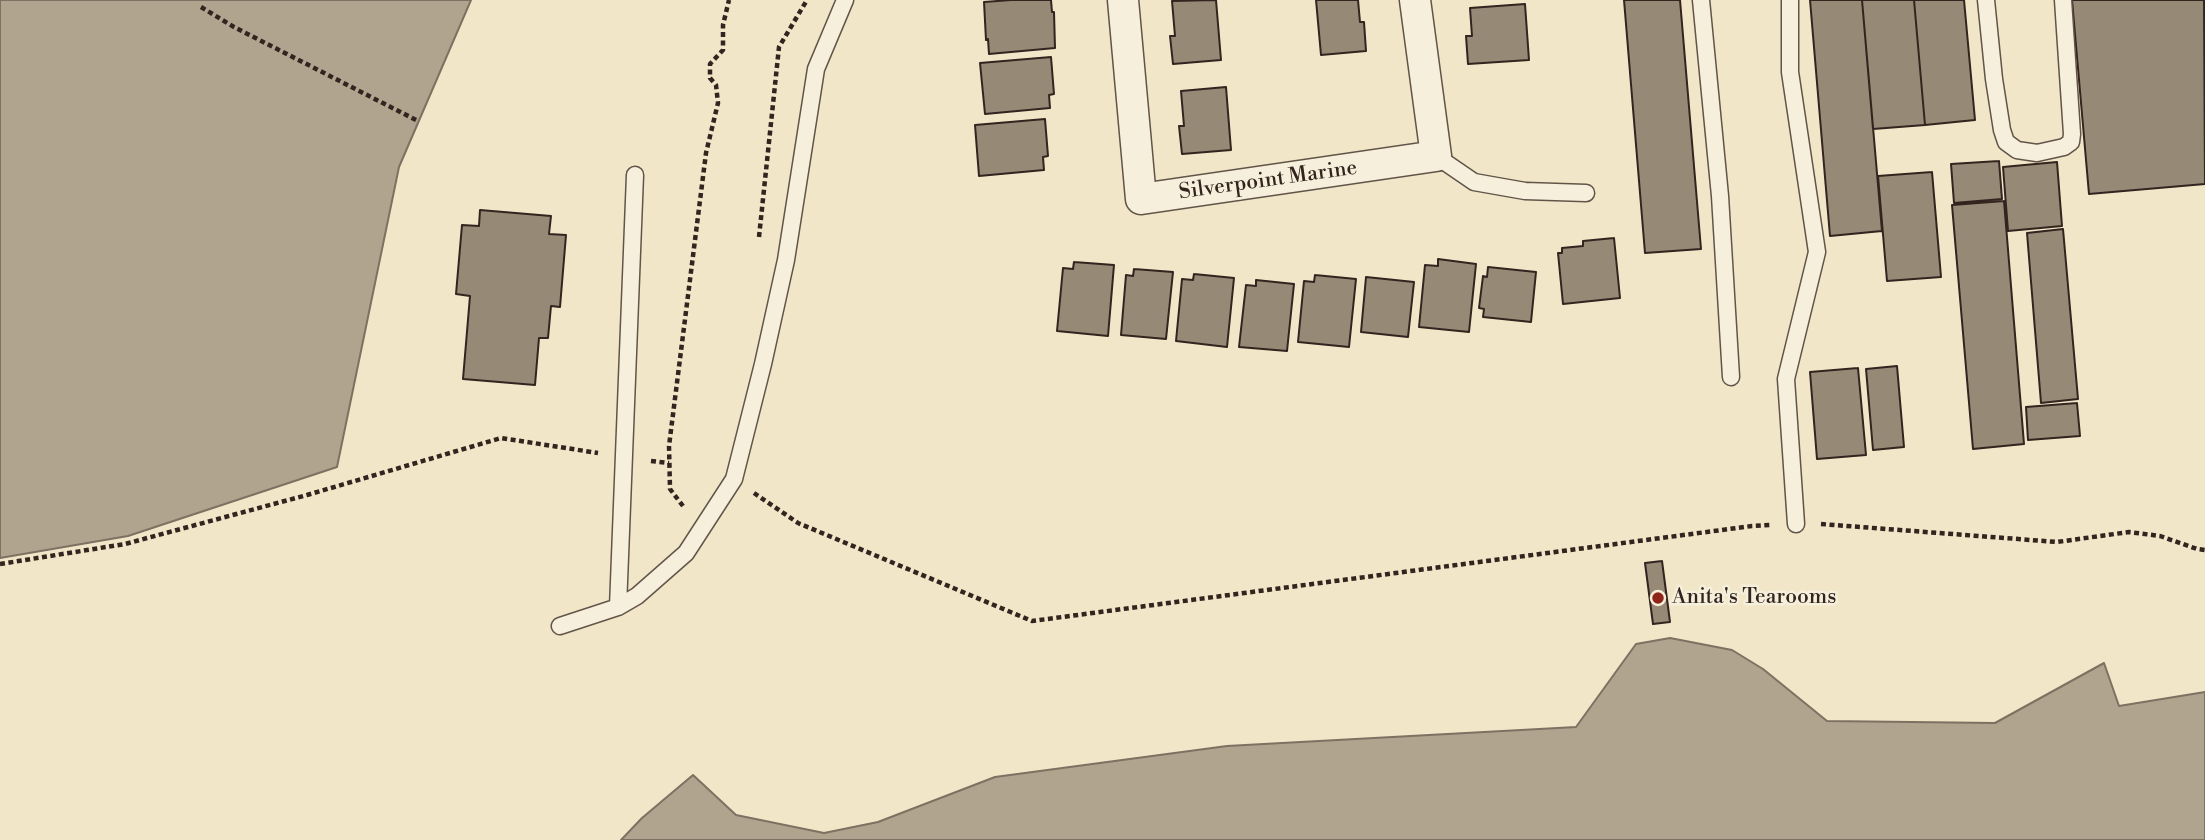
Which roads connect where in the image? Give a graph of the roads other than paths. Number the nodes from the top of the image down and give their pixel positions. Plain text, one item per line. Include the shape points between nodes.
1 (845, 0) edge
2 (1123, 0) edge
3 (1415, 0) edge
4 (1701, 0) edge
5 (1790, 0) edge
6 (1986, 0) edge
7 (2063, 0) edge
8 (1436, 156) junction
9 (635, 175) dead end
10 (1586, 193) dead end
11 (1731, 377) dead end
12 (1796, 524) road end
13 (618, 607) junction
14 (560, 626) dead end

1 - 13 lane via 816,69 786,260 734,479 686,553
2 - 8 street, Silverpoint Marine via 1141,199
3 - 8 street
4 - 11 lane via 1724,244
5 - 12 lane via 1790,72 1817,252 1786,379
6 - 7 lane via 2006,142 2017,150 2037,153 2071,142
8 - 10 lane via 1474,182 1525,191
9 - 13 lane
13 - 14 lane

